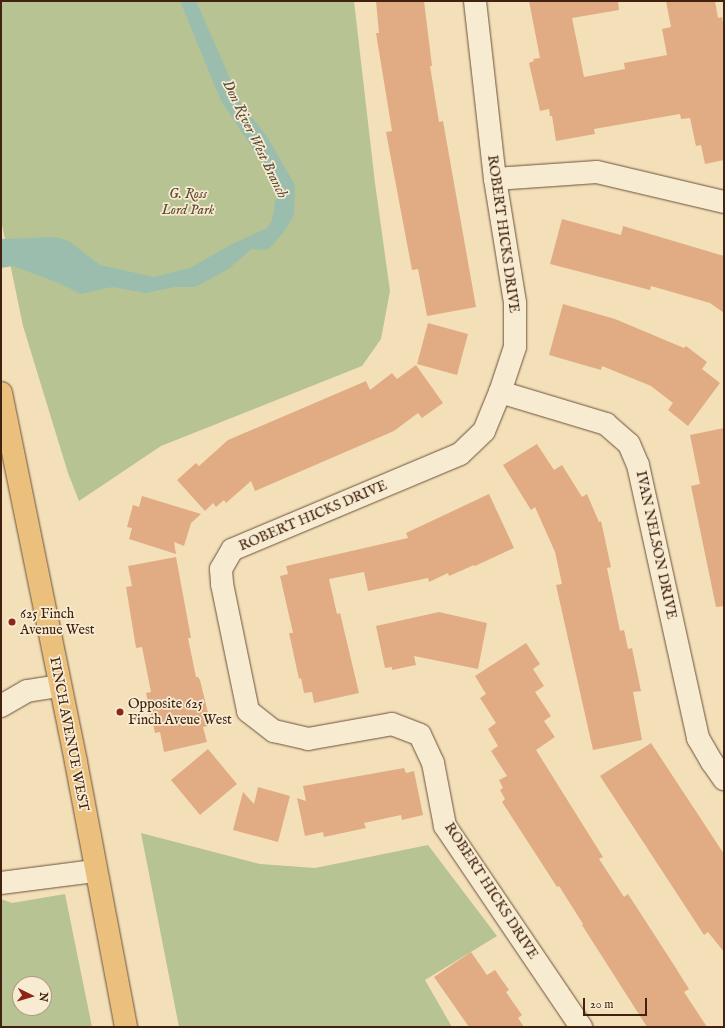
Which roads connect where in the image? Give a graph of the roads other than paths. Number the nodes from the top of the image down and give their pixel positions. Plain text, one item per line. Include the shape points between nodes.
1 (475, 1) edge
2 (495, 179) junction
3 (724, 202) edge
4 (500, 392) junction
5 (1, 394) edge
6 (59, 686) junction
7 (1, 706) edge
8 (724, 779) edge
9 (95, 871) junction
10 (1, 883) edge
11 (126, 1027) edge
12 (581, 1027) edge

1 - 2 street, ROBERT HICKS DRIVE
2 - 3 street via 597,172
2 - 4 street, ROBERT HICKS DRIVE via 515,302 515,347
4 - 8 street, IVAN NELSON DRIVE via 606,424 629,444 638,465 698,738
4 - 12 street, ROBERT HICKS DRIVE via 484,432 460,454 232,550 221,569 222,584 248,711 274,731 308,739 392,724 420,735 432,763 445,826
5 - 6 main road, FINCH AVENUE WEST
6 - 7 street via 27,691
6 - 9 main road, FINCH AVENUE WEST via 76,762
9 - 10 street
9 - 11 main road, FINCH AVENUE WEST

